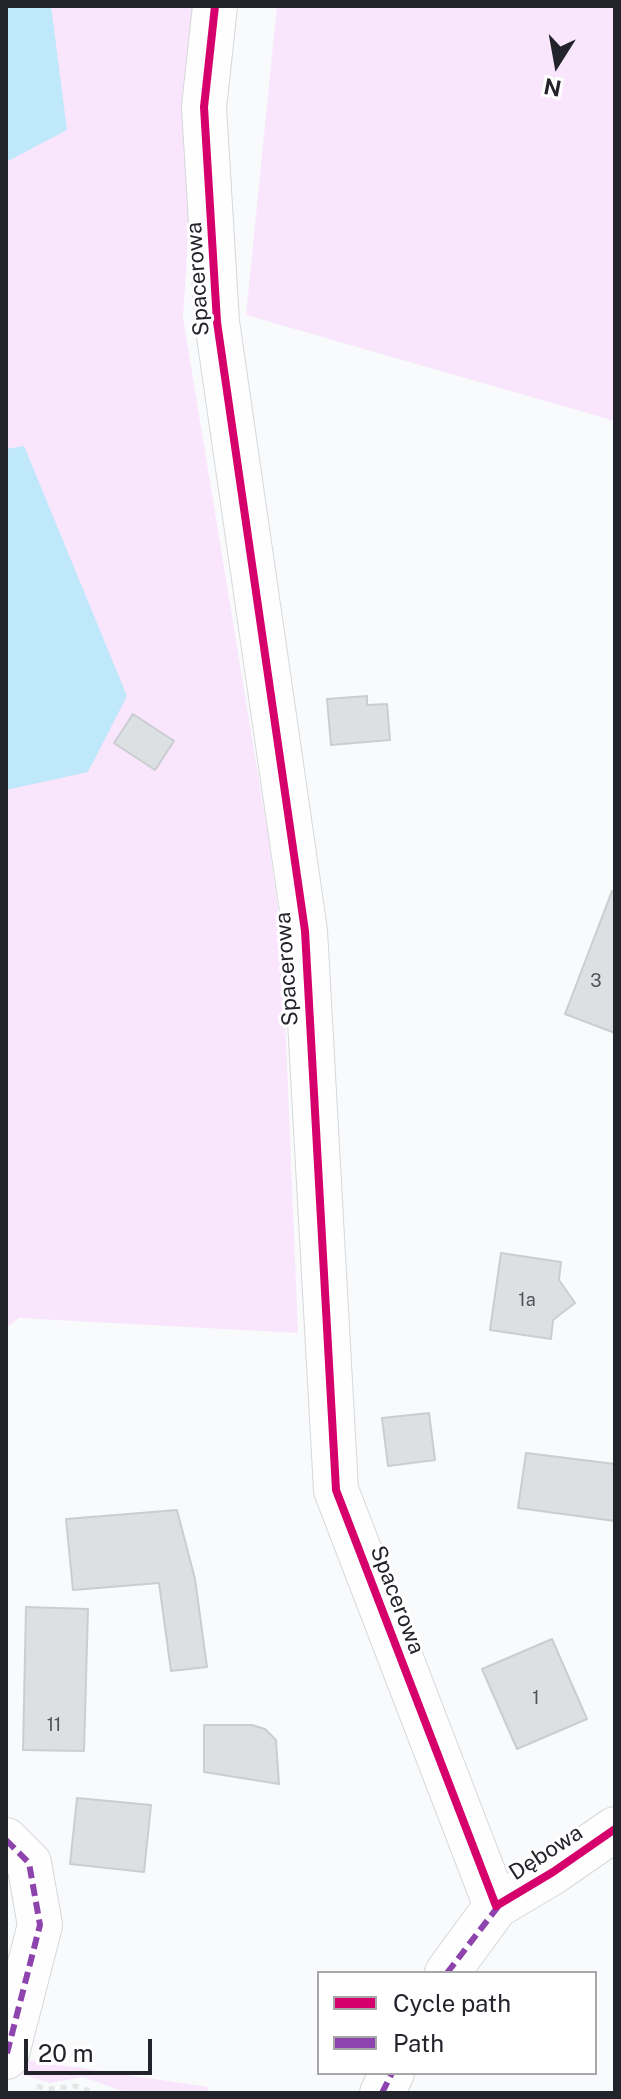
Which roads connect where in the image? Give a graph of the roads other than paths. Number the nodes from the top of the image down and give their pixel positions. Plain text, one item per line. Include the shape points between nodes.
1 (215, 6) edge
2 (615, 1829) edge
3 (6, 1840) edge
4 (496, 1906) junction
5 (448, 1971) edge
6 (20, 2071) edge
7 (391, 2075) edge
8 (382, 2093) edge

1 - 4 street, Spacerowa via 204,107 217,322 305,931 336,1490
2 - 4 street, Dębowa
3 - 6 street via 29,1863 40,1925
4 - 5 street, Dębowa
7 - 8 street

